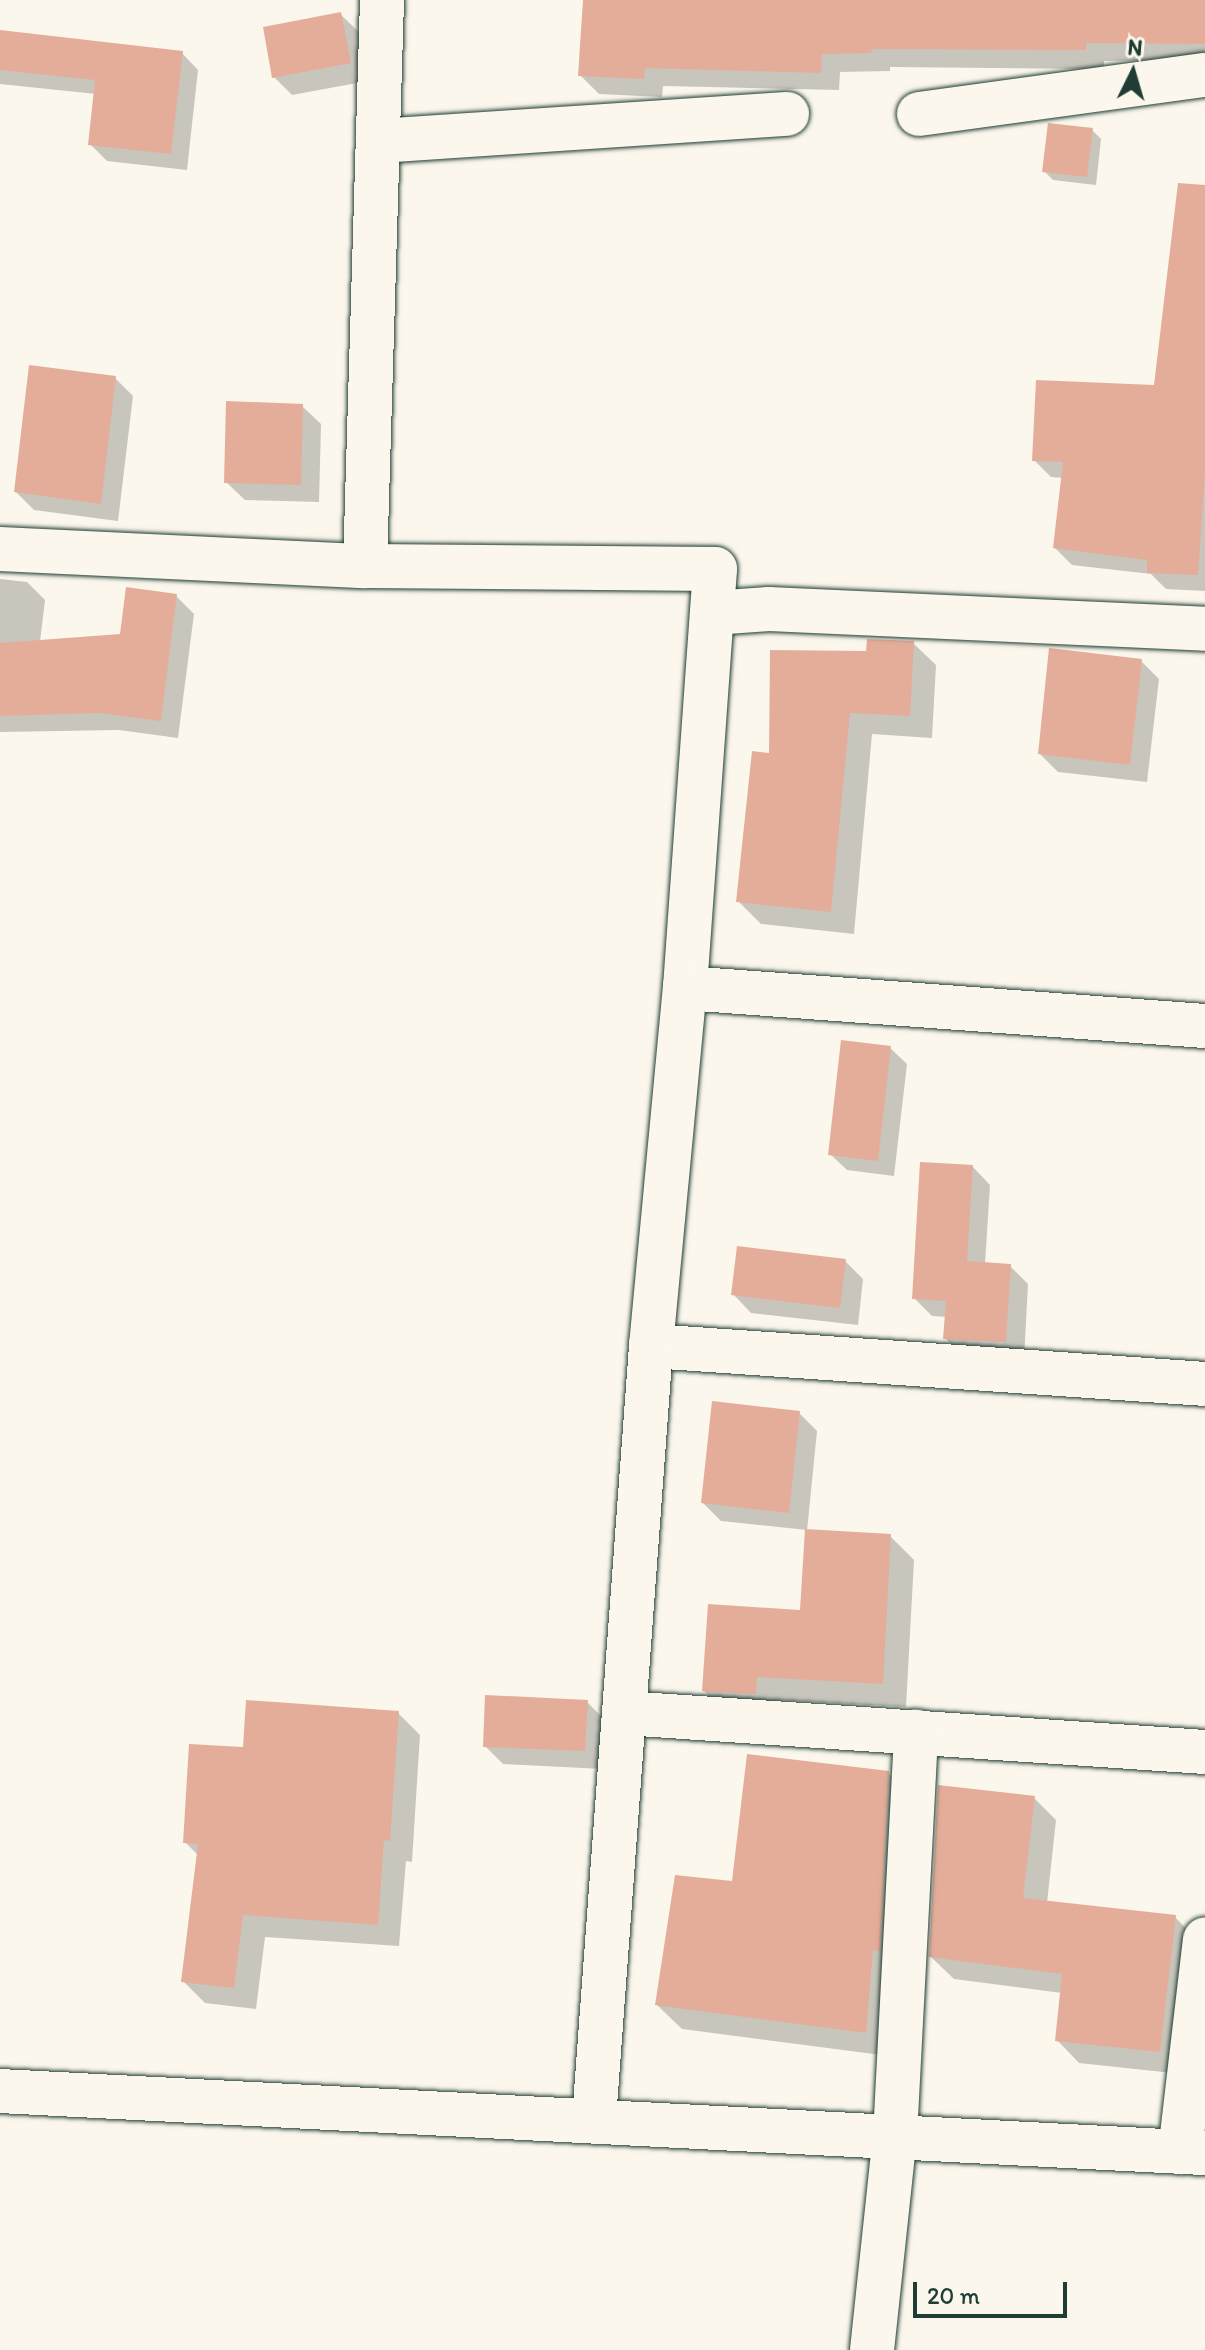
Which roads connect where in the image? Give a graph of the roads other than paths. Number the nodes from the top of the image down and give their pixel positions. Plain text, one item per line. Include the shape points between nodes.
1 (382, 0) edge
2 (1205, 75) edge
3 (787, 114) dead end
4 (919, 114) dead end
5 (378, 141) junction
6 (0, 549) edge
7 (365, 566) junction
8 (712, 613) junction
9 (1205, 629) edge
10 (685, 988) junction
11 (1205, 1026) edge
12 (651, 1346) junction
13 (1205, 1384) edge
14 (624, 1713) junction
15 (916, 1732) junction
16 (1205, 1752) edge
17 (1205, 1939) edge
18 (0, 2091) edge
19 (594, 2119) junction
20 (895, 2136) junction
21 (1192, 2152) edge
22 (872, 2350) edge

1 - 5 street
2 - 4 street
3 - 5 street
5 - 7 street
6 - 7 street
7 - 8 street via 715,569
8 - 9 street via 769,609
8 - 10 street
10 - 11 street
10 - 12 street
12 - 13 street
12 - 14 street
14 - 15 street
14 - 19 street
15 - 16 street
15 - 20 street
17 - 21 street
18 - 19 street
19 - 20 street
20 - 21 street
20 - 22 street

